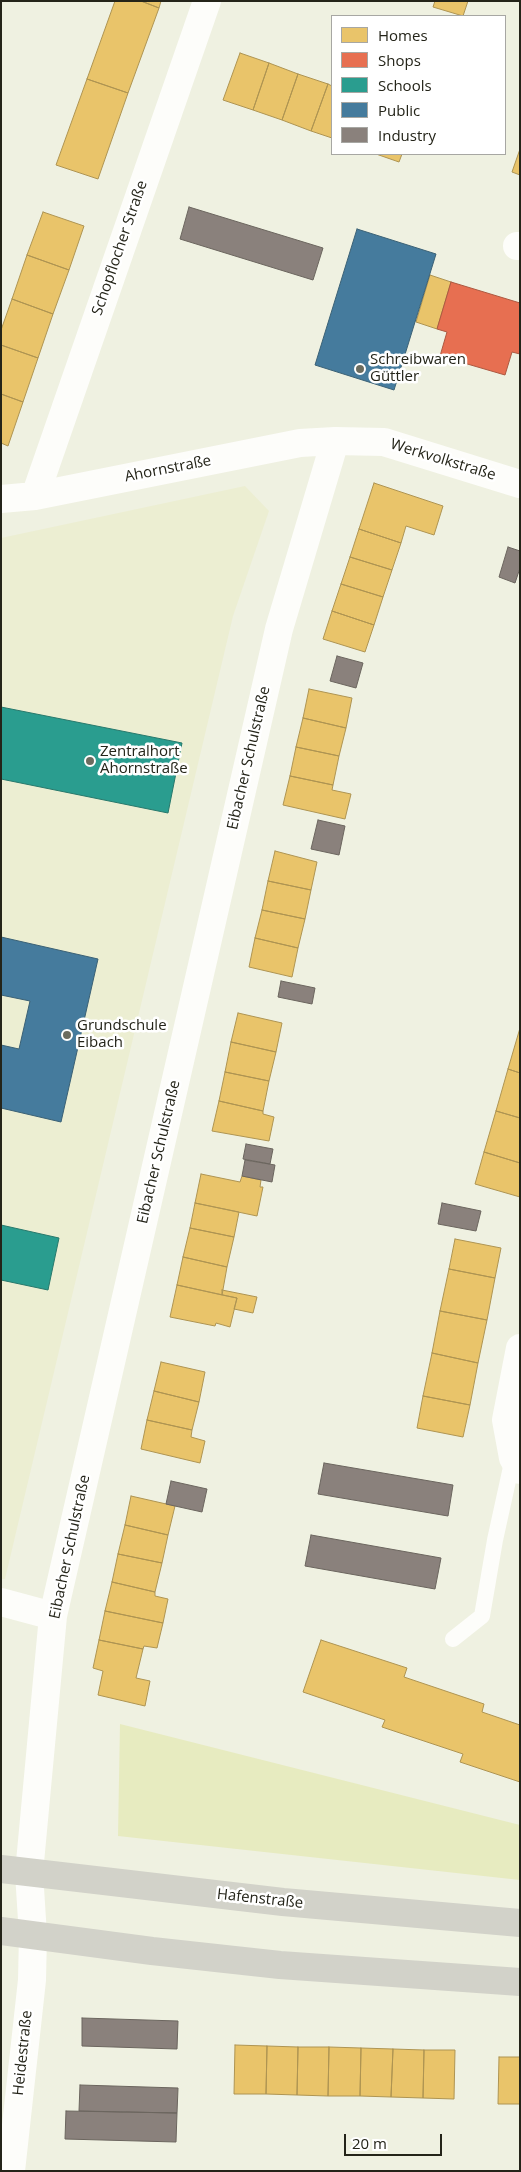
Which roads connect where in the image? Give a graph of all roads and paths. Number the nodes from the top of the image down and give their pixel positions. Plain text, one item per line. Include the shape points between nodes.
1 (207, 1) edge
2 (335, 440) junction
3 (520, 484) edge
4 (35, 496) junction
5 (1, 499) edge
6 (520, 1348) edge
7 (516, 1464) edge
8 (1, 1602) edge
9 (53, 1616) junction
10 (452, 1639) dead end
11 (1, 1869) edge
12 (29, 1873) junction
13 (520, 1923) edge
14 (1, 1931) edge
15 (33, 1935) junction
16 (520, 1982) edge
17 (11, 2171) edge

1 - 4 street, Schopflocher Straße
2 - 3 street, Werkvolkstraße via 384,442
2 - 4 street, Ahornstraße via 300,443
2 - 9 street, Eibacher Schulstraße via 279,629
4 - 5 street, Ahornstraße
6 - 7 street via 506,1420
7 - 10 lane via 495,1540 482,1616
8 - 9 street
9 - 12 street, Eibacher Schulstraße
11 - 12 main road, Hafenstraße
12 - 13 main road, Hafenstraße via 283,1902
12 - 15 street, Eibacher Schulstraße
14 - 15 main road
15 - 16 main road via 280,1964
15 - 17 street, Heidestraße via 32,1980

